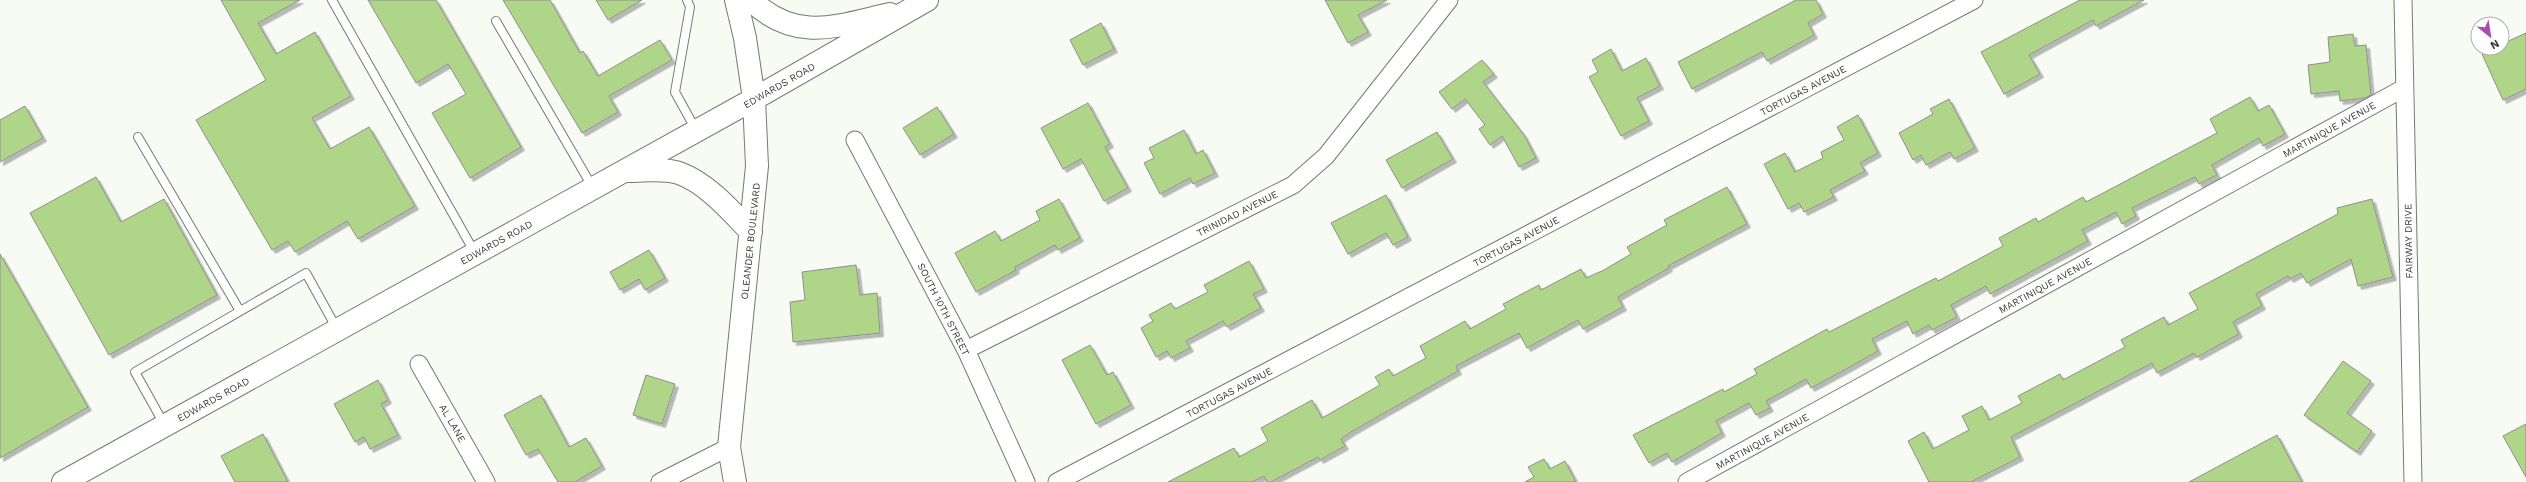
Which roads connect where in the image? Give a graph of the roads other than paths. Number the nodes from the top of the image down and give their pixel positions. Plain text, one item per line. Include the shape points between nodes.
1 (332, 0) edge
2 (687, 0) edge
3 (736, 0) edge
4 (751, 0) edge
5 (1449, 0) edge
6 (1974, 0) edge
7 (2403, 0) edge
8 (919, 5) edge
9 (496, 21) dead end
10 (2404, 88) junction
11 (754, 99) junction
12 (697, 131) junction
13 (138, 137) dead end
14 (855, 140) dead end
15 (624, 172) junction
16 (593, 188) junction
17 (751, 232) junction
18 (476, 254) junction
19 (240, 311) junction
20 (338, 330) junction
21 (966, 350) junction
22 (419, 364) dead end
23 (165, 426) junction
24 (729, 447) junction
25 (63, 482) edge
26 (486, 482) edge
27 (660, 482) edge
28 (735, 482) edge
29 (1026, 482) edge
30 (1057, 482) edge
31 (1687, 482) edge
32 (2413, 482) edge

1 - 18 lane
2 - 12 lane via 690,7 676,92
3 - 11 main road, OLEANDER BOULEVARD via 746,38
4 - 8 main road via 765,14 791,26 830,27
5 - 21 street, TRINIDAD AVENUE via 1326,156 1293,185
6 - 30 street, TORTUGAS AVENUE
7 - 10 street, FAIRWAY DRIVE
8 - 11 main road, EDWARDS ROAD
9 - 16 lane
10 - 31 street, MARTINIQUE AVENUE
10 - 32 street, FAIRWAY DRIVE
11 - 12 main road, EDWARDS ROAD
11 - 17 main road, OLEANDER BOULEVARD via 757,166
12 - 15 main road, EDWARDS ROAD
13 - 19 lane
14 - 21 street, SOUTH 10TH STREET
15 - 16 main road, EDWARDS ROAD
15 - 17 main road via 662,170 679,174 713,195
16 - 18 main road, EDWARDS ROAD
17 - 24 main road, OLEANDER BOULEVARD
18 - 20 main road, EDWARDS ROAD
19 - 20 lane via 306,273
19 - 23 lane via 135,372
20 - 23 main road, EDWARDS ROAD
21 - 29 street, SOUTH 10TH STREET
22 - 26 street, AL LANE
23 - 25 main road, EDWARDS ROAD
24 - 27 street
24 - 28 main road, OLEANDER BOULEVARD

